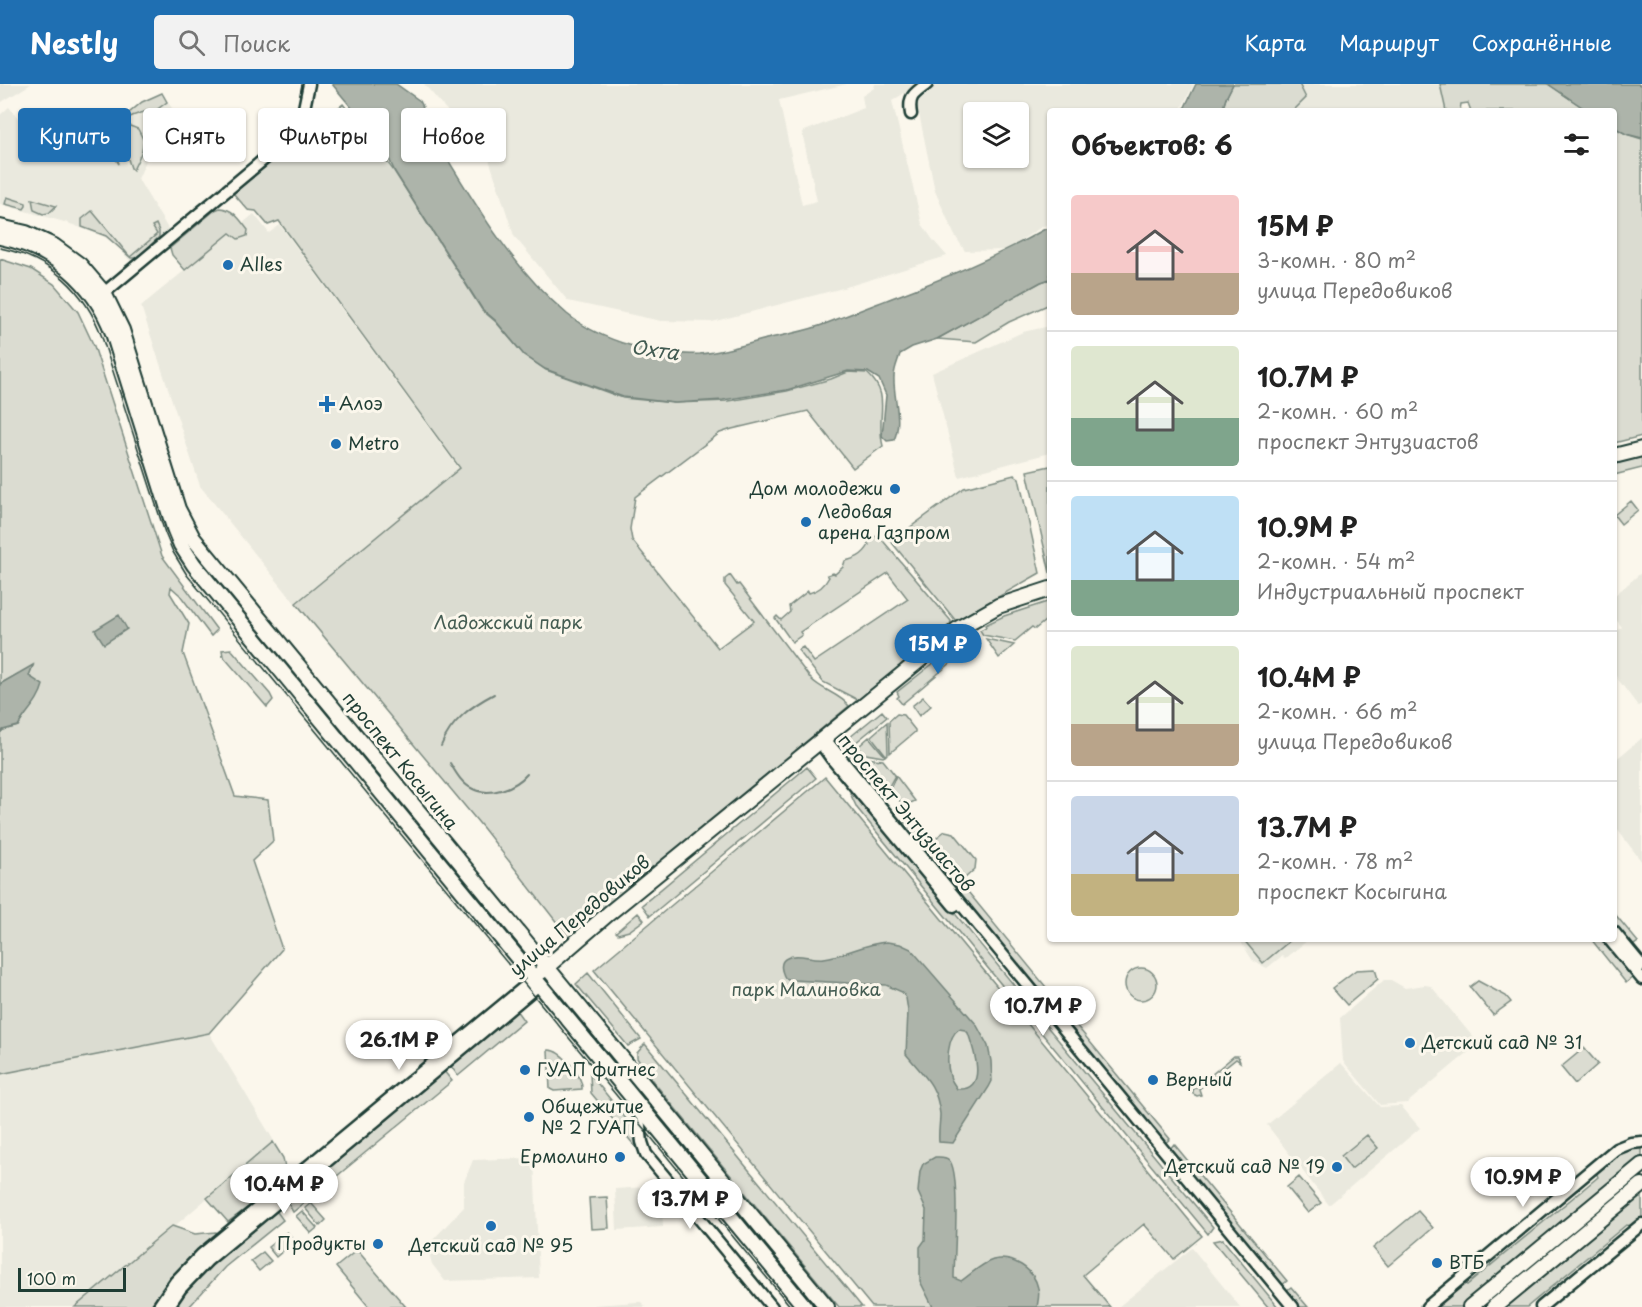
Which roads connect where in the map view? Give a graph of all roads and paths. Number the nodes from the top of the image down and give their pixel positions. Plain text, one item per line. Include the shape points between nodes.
1 (309, 84) edge
2 (927, 84) edge
3 (911, 114) dead end
4 (0, 227) edge
5 (0, 237) edge
6 (104, 293) junction
7 (1642, 442) edge
8 (1617, 448) edge
9 (1642, 449) edge
10 (1617, 455) edge
11 (1047, 590) edge
12 (1047, 598) edge
13 (825, 744) junction
14 (1617, 936) edge
15 (1612, 942) edge
16 (1642, 966) edge
17 (549, 970) junction
18 (1642, 979) edge
19 (537, 981) junction
20 (637, 1102) junction
21 (1642, 1142) edge
22 (1642, 1165) edge
23 (1642, 1185) edge
24 (1642, 1224) edge
25 (158, 1307) edge
26 (168, 1307) edge
27 (772, 1307) edge
28 (805, 1307) edge
29 (827, 1307) edge
30 (1284, 1307) edge
31 (1293, 1307) edge
32 (1427, 1307) edge
33 (1470, 1307) edge
34 (1494, 1307) edge
35 (1541, 1307) edge

1 - 6 street via 302,118 288,141
2 - 3 street via 911,96
4 - 6 main road, проспект Косыгина via 54,246 80,265
5 - 19 main road, проспект Косыгина via 50,254 93,294 113,333 172,523 187,555
6 - 17 main road, проспект Косыгина via 122,330 178,509 193,538
7 - 8 main road
9 - 10 main road
11 - 13 main road, улица Передовиков via 999,606 970,621
12 - 13 main road, улица Передовиков via 1002,613 963,634
13 - 17 main road, улица Передовиков
13 - 30 street, проспект Энтузиастов
13 - 31 street, проспект Энтузиастов
14 - 16 street
15 - 18 street
17 - 19 main road, улица Передовиков
17 - 29 main road, проспект Косыгина
19 - 20 main road, проспект Косыгина
19 - 25 street, улица Передовиков via 202,1254
19 - 26 street, улица Передовиков via 207,1261
20 - 27 street via 646,1154
20 - 28 main road, проспект Косыгина
21 - 32 street via 1616,1149
22 - 33 main road
23 - 34 main road
24 - 35 street

